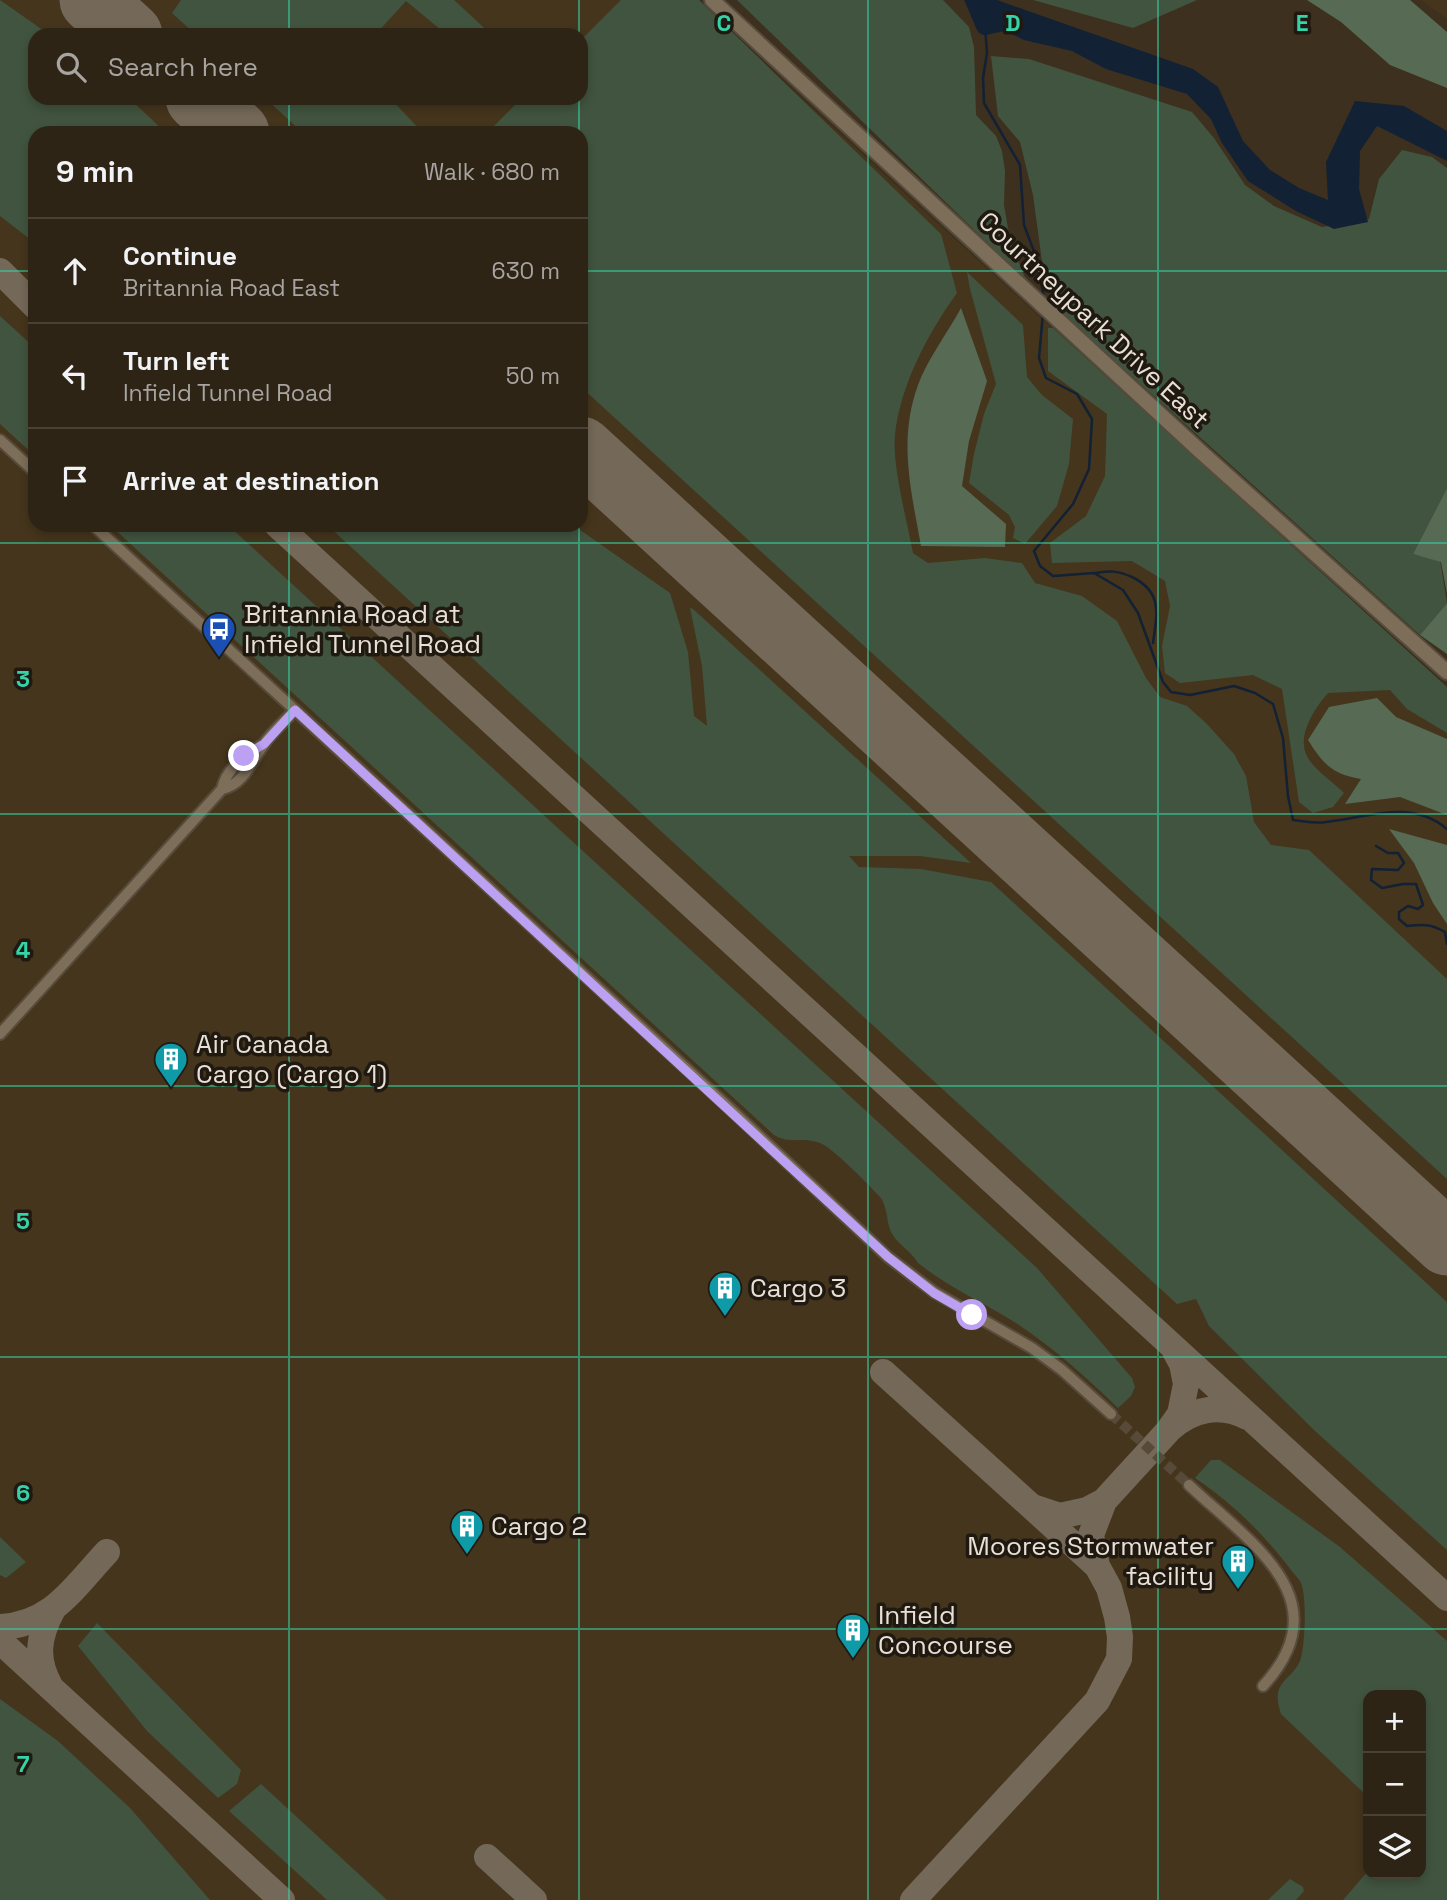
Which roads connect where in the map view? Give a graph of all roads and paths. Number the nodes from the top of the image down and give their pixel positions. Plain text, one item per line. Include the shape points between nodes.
1 (712, 0) edge
2 (0, 440) edge
3 (28, 466) edge
4 (101, 532) edge
5 (1447, 672) edge
6 (295, 710) junction
7 (0, 1034) edge
8 (1111, 1414) tunnel mouth
9 (1189, 1485) tunnel mouth
10 (1263, 1686) dead end

1 - 5 street, Courtneypark Drive East via 1200,452
2 - 3 street
4 - 6 street
6 - 7 street via 264,744 244,756 224,779 222,789
6 - 8 street via 888,1257 934,1293 1032,1348
9 - 10 street via 1274,1564 1286,1583 1294,1627 1288,1651

